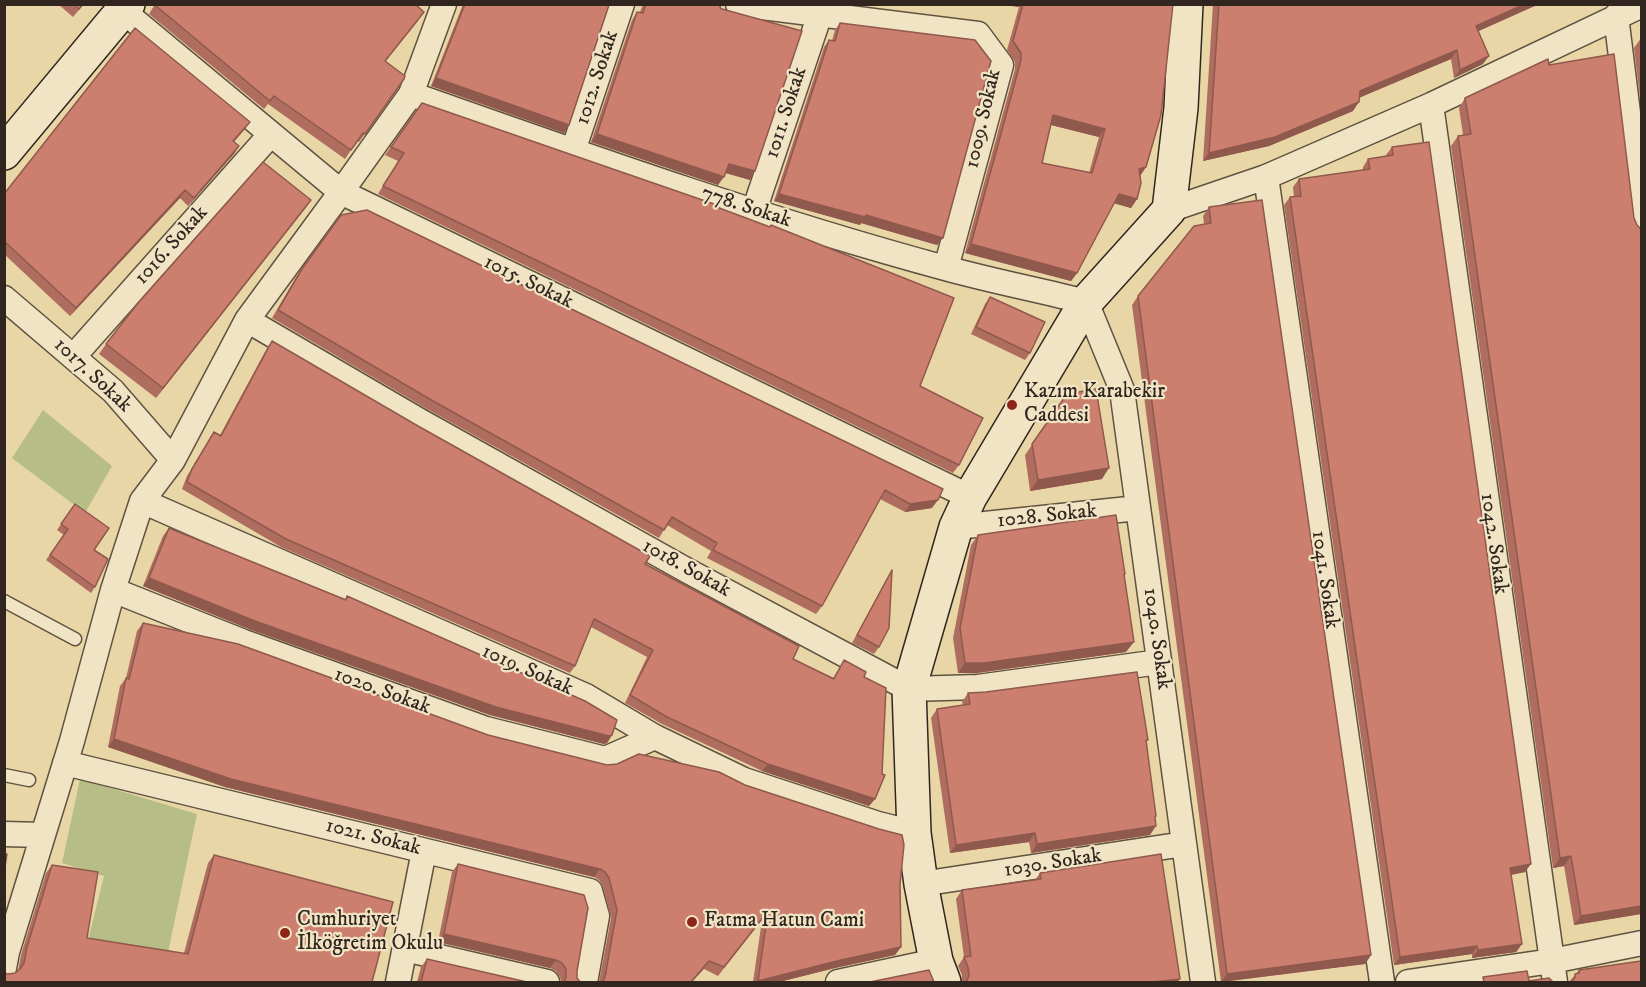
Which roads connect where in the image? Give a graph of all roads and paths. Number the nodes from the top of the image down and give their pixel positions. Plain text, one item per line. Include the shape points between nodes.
1 (444, 4) edge
2 (622, 4) edge
3 (738, 4) edge
4 (1186, 4) edge
5 (1641, 5) edge
6 (125, 8) edge
7 (820, 14) junction
8 (1616, 16) junction
9 (411, 94) junction
10 (1431, 105) junction
11 (270, 134) junction
12 (573, 151) junction
13 (4, 153) edge
14 (1266, 177) junction
15 (341, 192) junction
16 (1169, 210) junction
17 (754, 212) junction
18 (1641, 226) edge
19 (946, 268) junction
20 (4, 298) edge
21 (1086, 302) junction
22 (247, 320) junction
23 (73, 357) junction
24 (173, 460) junction
25 (970, 498) junction
26 (142, 501) junction
27 (1138, 508) junction
28 (956, 527) junction
29 (113, 590) junction
30 (4, 601) edge
31 (75, 639) dead end
32 (1160, 662) junction
33 (909, 689) junction
34 (655, 737) junction
35 (65, 763) junction
36 (4, 775) edge
37 (29, 780) dead end
38 (914, 833) junction
39 (4, 834) edge
40 (43, 835) junction
41 (1185, 844) junction
42 (424, 851) junction
43 (921, 884) junction
44 (1641, 944) edge
45 (405, 949) junction
46 (4, 968) edge
47 (940, 972) edge
48 (1554, 972) edge
49 (398, 982) edge
50 (547, 982) edge
51 (585, 982) edge
52 (838, 982) edge
53 (1203, 982) edge
54 (1382, 982) edge
55 (1408, 982) edge

1 - 9 street
2 - 12 street, 1012. Sokak
3 - 7 street, 1009. Sokak
4 - 16 main road via 1181,108
5 - 8 street
6 - 11 street, 1015. Sokak
6 - 13 main road
7 - 17 street, 1011. Sokak
7 - 19 street, 1009. Sokak via 978,34 1001,65
8 - 10 street
8 - 18 street
9 - 12 street, 778. Sokak
9 - 15 street
10 - 14 street
10 - 48 street, 1042. Sokak
11 - 15 street, 1015. Sokak
11 - 23 street, 1016. Sokak
12 - 17 street, 778. Sokak
14 - 16 street
14 - 54 street, 1041. Sokak
15 - 22 street
15 - 25 street, 1015. Sokak
16 - 21 main road
17 - 19 street, 778. Sokak
19 - 21 street, 778. Sokak
20 - 23 street, 1017. Sokak
21 - 25 main road
21 - 27 street, 1040. Sokak via 1122,390
22 - 24 street
22 - 33 street, 1018. Sokak via 677,565
23 - 24 street, 1017. Sokak via 113,391
24 - 26 street
25 - 28 main road
26 - 29 street
26 - 34 street, 1019. Sokak via 586,696
27 - 28 street, 1028. Sokak
27 - 32 street, 1040. Sokak
28 - 33 main road
29 - 34 street, 1020. Sokak via 486,729 605,759
29 - 35 street
30 - 31 lane
32 - 33 street, 1018. Sokak via 978,687
32 - 41 street, 1040. Sokak
33 - 38 main road
34 - 38 street, 1019. Sokak via 744,780
35 - 40 street
35 - 42 street, 1021. Sokak
36 - 37 lane
38 - 43 main road
39 - 40 street
40 - 46 street
41 - 43 street, 1030. Sokak
41 - 53 street, 1040. Sokak
42 - 45 street
42 - 51 street, 1021. Sokak via 590,891 597,916
43 - 47 main road
44 - 48 street
45 - 49 street
45 - 50 street
47 - 52 street
48 - 55 street

